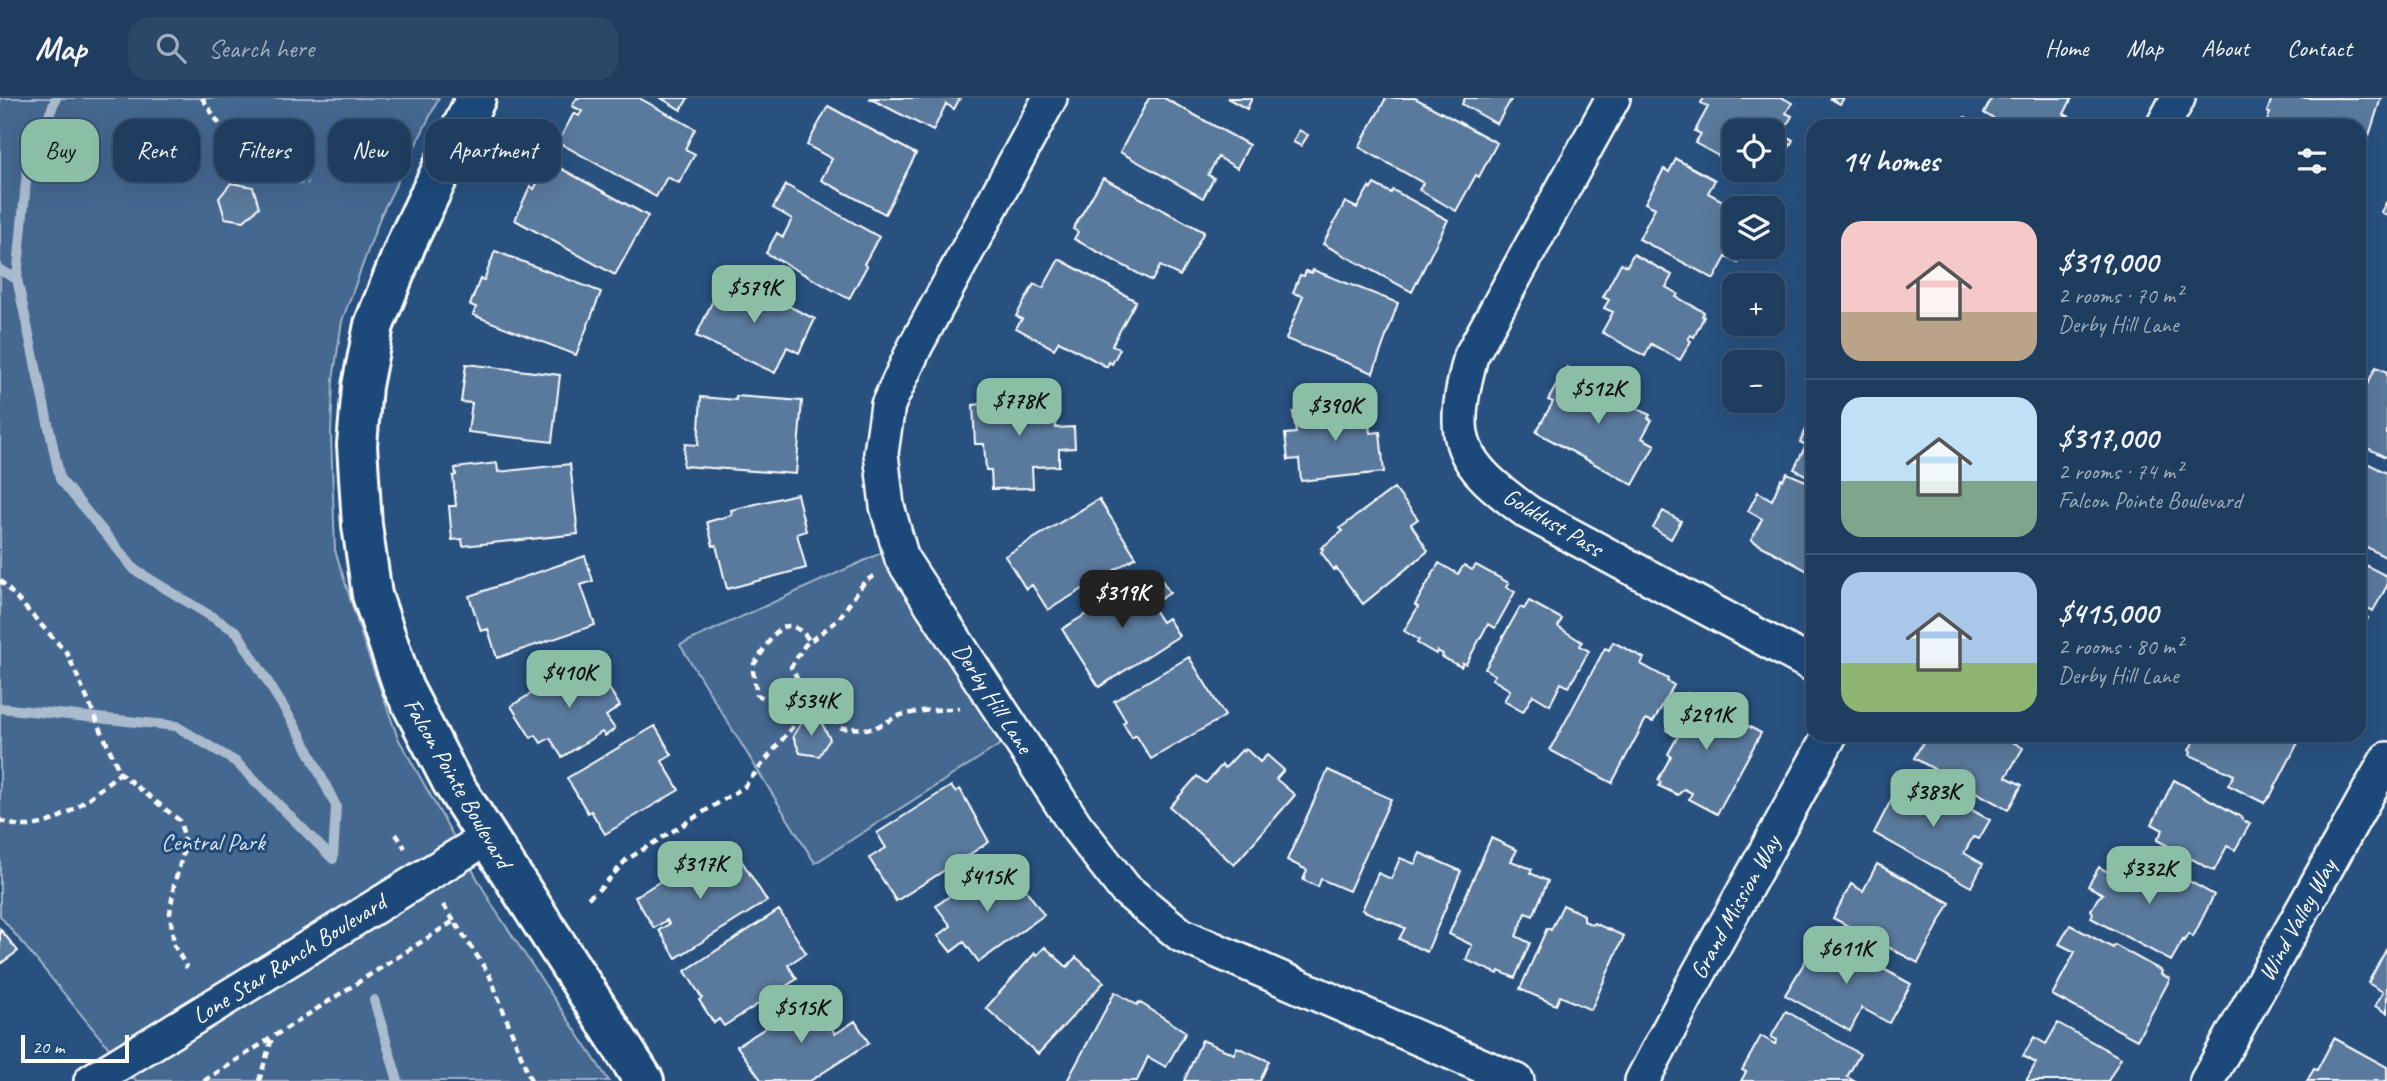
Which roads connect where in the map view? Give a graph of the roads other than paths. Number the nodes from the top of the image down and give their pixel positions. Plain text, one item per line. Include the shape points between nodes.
1 (476, 98) edge
2 (1050, 98) edge
3 (1613, 98) edge
4 (2178, 98) edge
5 (2167, 119) edge
6 (1806, 662) edge
7 (1826, 742) edge
8 (2387, 759) edge
9 (487, 838) junction
10 (91, 1081) edge
11 (644, 1081) edge
12 (1517, 1081) edge
13 (1642, 1081) edge
14 (2207, 1081) edge

1 - 9 street, Falcon Pointe Boulevard via 407,242 374,325 357,445 372,595 403,687
2 - 12 street, Derby Hill Lane via 888,405 881,453 887,506 902,559 1076,826 1125,889 1181,935
3 - 6 street, Golddust Pass via 1471,356 1462,387 1459,425 1467,456 1491,486 1529,513
4 - 5 street
7 - 13 street, Grand Mission Way
8 - 14 street, Wind Valley Way
9 - 10 street, Lone Star Ranch Boulevard
9 - 11 street, Falcon Pointe Boulevard

